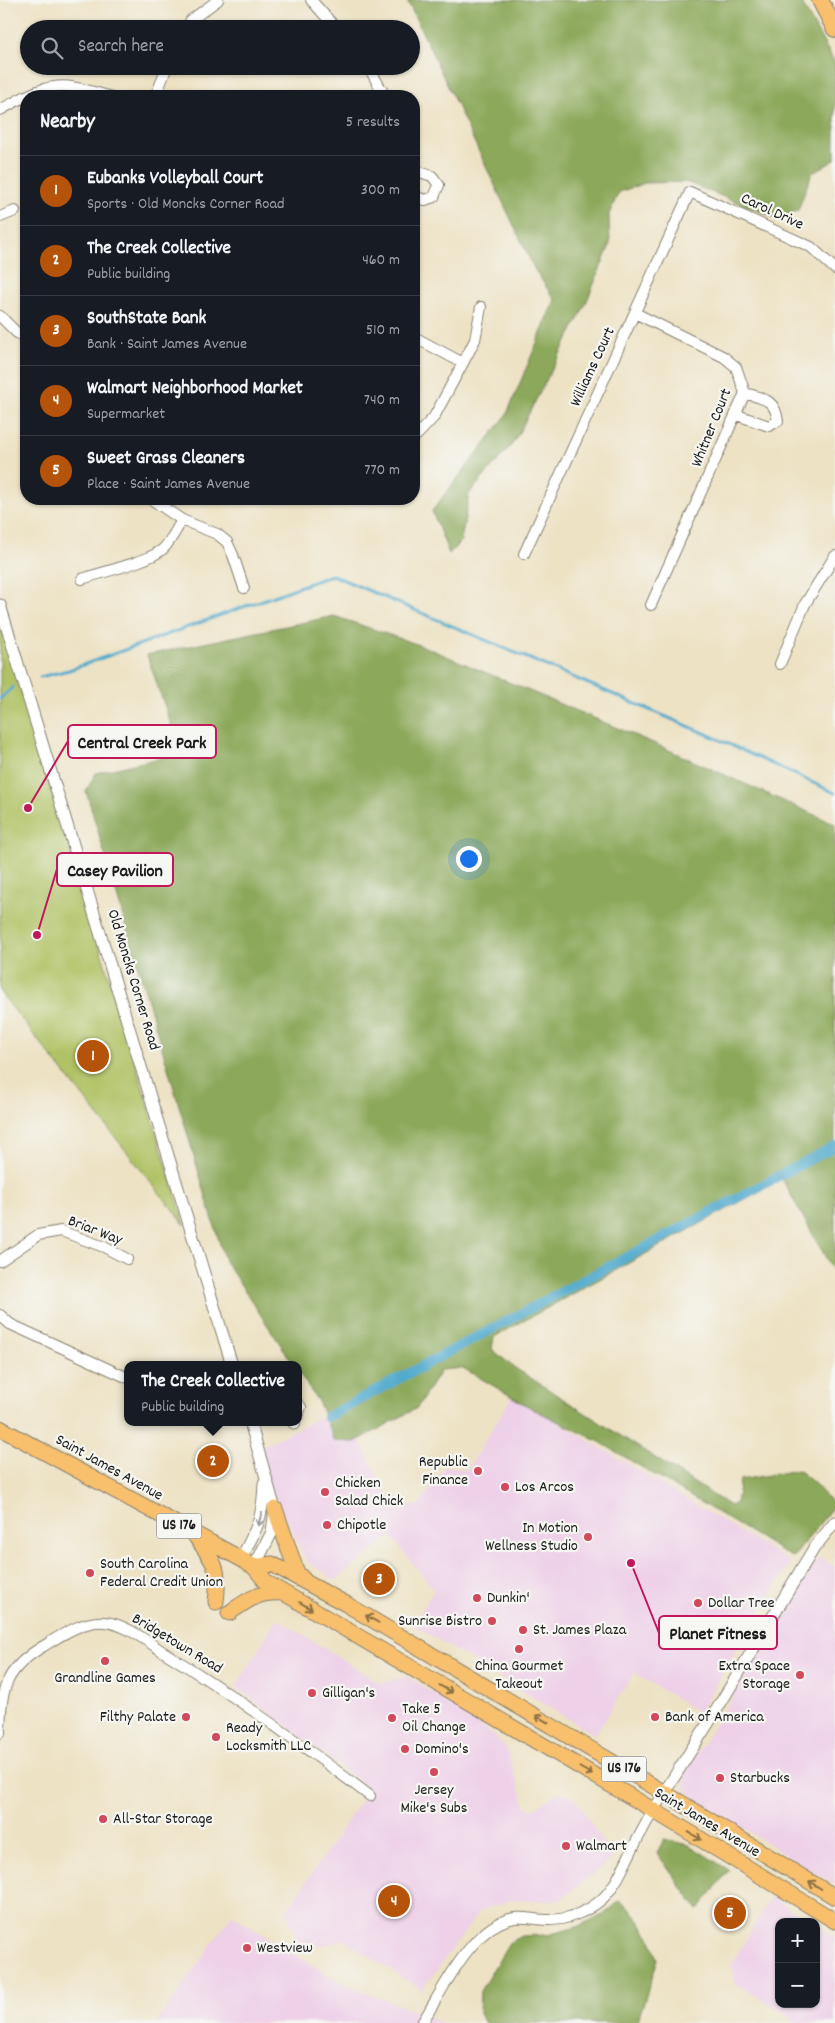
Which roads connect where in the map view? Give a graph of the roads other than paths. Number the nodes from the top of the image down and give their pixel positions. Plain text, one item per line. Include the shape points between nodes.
1 (218, 0) edge
2 (311, 0) edge
3 (820, 0) edge
4 (191, 20) edge
5 (328, 20) edge
6 (835, 29) edge
7 (164, 75) edge
8 (373, 75) edge
9 (42, 90) edge
10 (84, 90) edge
11 (158, 90) edge
12 (382, 90) edge
13 (20, 99) edge
14 (0, 110) edge
15 (420, 172) edge
16 (690, 192) joint
17 (420, 198) edge
18 (16, 211) dead end
19 (0, 217) edge
20 (835, 269) edge
21 (481, 307) dead end
22 (635, 312) junction
23 (2, 321) edge
24 (20, 334) edge
25 (420, 341) edge
26 (464, 363) junction
27 (745, 392) junction
28 (737, 415) junction
29 (420, 432) edge
30 (160, 505) edge
31 (182, 520) junction
32 (524, 554) dead end
33 (833, 562) edge
34 (82, 579) dead end
35 (244, 588) dead end
36 (0, 605) edge
37 (651, 605) dead end
38 (780, 664) dead end
39 (127, 1259) dead end
40 (0, 1261) edge
41 (0, 1315) edge
42 (231, 1361) edge
43 (124, 1376) edge
44 (251, 1426) edge
45 (0, 1428) edge
46 (265, 1474) junction
47 (275, 1509) junction
48 (835, 1522) edge
49 (194, 1534) junction
50 (248, 1563) junction
51 (307, 1582) junction
52 (284, 1593) junction
53 (216, 1602) dead end
54 (229, 1613) dead end
55 (0, 1732) edge
56 (664, 1793) junction
57 (370, 1796) dead end
58 (653, 1811) junction
59 (835, 1897) edge
60 (835, 1921) edge
61 (422, 2023) edge

1 - 4 street
2 - 5 street
3 - 6 highway
7 - 11 street
8 - 12 street
9 - 10 street via 55,86
13 - 14 street
15 - 17 street via 432,176 439,186 434,197
16 - 20 street, Carol Drive via 811,247
16 - 22 street, Williams Court
18 - 19 street
21 - 26 street via 475,340
22 - 27 street, Whitner Court via 724,358 736,367
22 - 32 street, Williams Court
23 - 24 street
25 - 26 street
26 - 29 street via 434,417
27 - 28 street, Whitner Court
27 - 28 street via 771,402 777,411 778,421 769,426
28 - 37 street, Whitner Court
30 - 31 street
31 - 34 street via 162,550
31 - 35 street via 217,534 227,542
33 - 38 street via 805,604
36 - 42 street, Old Moncks Corner Road
39 - 40 street, Briar Way via 62,1231 38,1235
41 - 43 street via 10,1324
44 - 46 street
45 - 49 main road, Saint James Avenue / US 176
46 - 47 street
46 -> 50 street via 263,1508
47 - 50 street via 272,1532
47 - 51 main road via 297,1573
48 - 56 street via 814,1548
49 - 50 main road, Saint James Avenue / US 176
49 - 53 main road via 217,1571
50 - 51 main road, Saint James Avenue / US 176 via 272,1564
50 - 52 main road, Saint James Avenue via 267,1583
56 -> 51 main road, Saint James Avenue / US 176
52 - 54 main road via 253,1596
52 -> 58 main road, Saint James Avenue
55 - 57 street, Bridgetown Road via 1,1704 6,1684 16,1667 60,1636 83,1625 105,1622 128,1630 198,1673 310,1750
56 - 58 street
59 -> 56 main road, Saint James Avenue / US 176
58 -> 60 main road, Saint James Avenue
58 - 61 street via 602,1900 569,1918 513,1918 479,1936 464,1954

